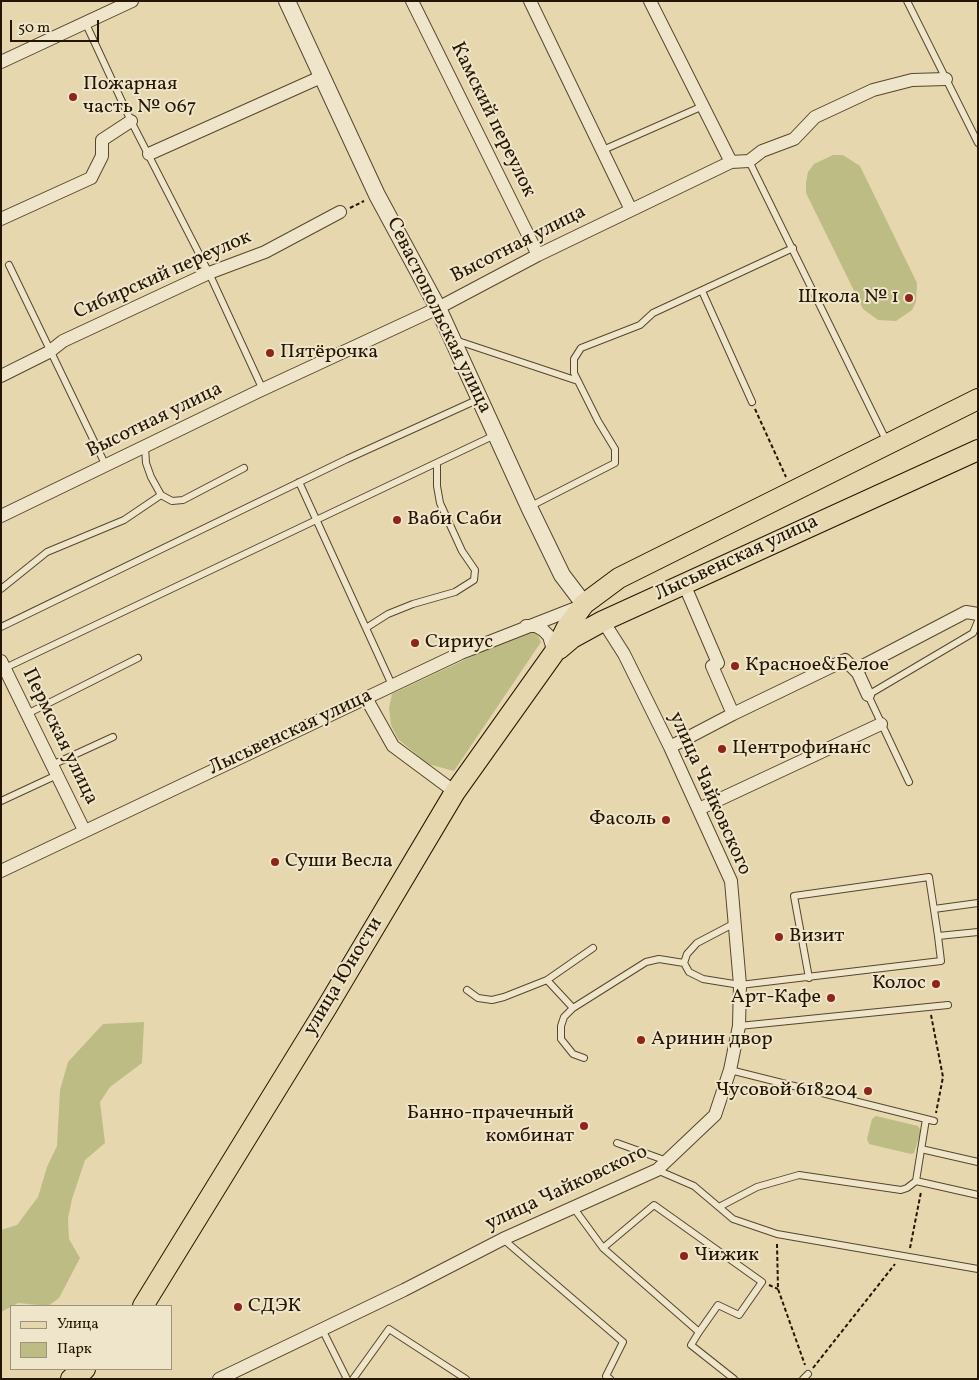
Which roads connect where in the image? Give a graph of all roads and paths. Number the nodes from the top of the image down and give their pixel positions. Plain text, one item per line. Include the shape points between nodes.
1 (132, 1) edge
2 (287, 1) edge
3 (412, 1) edge
4 (530, 1) edge
5 (650, 1) edge
6 (908, 1) edge
7 (86, 24) junction
8 (1, 62) edge
9 (321, 77) junction
10 (946, 79) junction
11 (703, 106) junction
12 (131, 121) junction
13 (978, 143) edge
14 (603, 150) junction
15 (149, 154) junction
16 (731, 162) junction
17 (749, 162) junction
18 (377, 195) junction
19 (631, 210) junction
20 (340, 212) joint
21 (1, 219) edge
22 (793, 248) junction
23 (538, 255) junction
24 (9, 265) dead end
25 (209, 274) junction
26 (702, 291) junction
27 (438, 308) junction
28 (452, 338) junction
29 (49, 352) junction
30 (1, 376) edge
31 (578, 381) junction
32 (263, 390) junction
33 (479, 399) junction
34 (978, 399) edge
35 (752, 402) joint
36 (495, 435) junction
37 (887, 443) junction
38 (145, 447) junction
39 (978, 450) edge
40 (437, 462) junction
41 (106, 466) junction
42 (244, 468) dead end
43 (299, 482) junction
44 (793, 491) junction
45 (161, 495) junction
46 (528, 507) junction
47 (1, 516) edge
48 (316, 520) junction
49 (684, 584) junction
50 (1, 589) edge
51 (584, 604) junction
52 (978, 614) edge
53 (603, 621) junction
54 (978, 621) edge
55 (1, 626) edge
56 (526, 626) junction
57 (366, 628) junction
58 (554, 653) junction
59 (138, 658) dead end
60 (3, 664) edge
61 (855, 670) junction
62 (392, 685) junction
63 (868, 695) junction
64 (366, 698) junction
65 (27, 714) junction
66 (733, 714) junction
67 (881, 724) junction
68 (113, 737) dead end
69 (670, 747) junction
70 (54, 770) junction
71 (909, 782) dead end
72 (455, 792) junction
73 (1, 801) edge
74 (699, 809) junction
75 (84, 830) junction
76 (1, 870) edge
77 (978, 903) edge
78 (934, 909) junction
79 (736, 922) junction
80 (978, 932) edge
81 (938, 936) junction
82 (593, 948) dead end
83 (684, 963) junction
84 (809, 978) junction
85 (548, 980) junction
86 (740, 986) junction
87 (468, 990) dead end
88 (948, 1006) dead end
89 (930, 1007) junction
90 (572, 1008) junction
91 (739, 1026) junction
92 (584, 1058) dead end
93 (730, 1070) junction
94 (926, 1119) junction
95 (934, 1121) joint
96 (617, 1143) dead end
97 (921, 1149) junction
98 (668, 1161) junction
99 (978, 1162) edge
100 (657, 1170) junction
101 (916, 1181) junction
102 (922, 1188) dead end
103 (978, 1195) edge
104 (573, 1207) junction
105 (719, 1208) junction
106 (777, 1234) junction
107 (503, 1239) junction
108 (603, 1248) junction
109 (902, 1255) junction
110 (978, 1269) edge
111 (144, 1305) edge
112 (322, 1329) junction
113 (699, 1332) junction
114 (84, 1370) edge
115 (806, 1376) edge
116 (71, 1379) edge
117 (219, 1379) edge
118 (347, 1379) edge
119 (353, 1379) edge
120 (466, 1379) edge
121 (610, 1379) edge
122 (734, 1379) edge

1 - 7 street
2 - 9 street, Севастопольская улица
3 - 23 street, Камский переулок
4 - 14 street
5 - 11 street
6 - 10 lane
7 - 8 street
7 - 12 lane
9 - 15 street
9 - 18 street, Севастопольская улица
10 - 13 lane
10 - 17 street via 912,80 873,90 815,117 794,139 762,151
11 - 14 lane
11 - 16 street
12 - 15 lane
12 - 21 street via 102,140 102,156 91,178
14 - 19 street
15 - 25 lane
16 - 17 street, Высотная улица
16 - 19 street, Высотная улица
17 - 22 lane
18 - 20 path
18 - 27 street, Севастопольская улица
19 - 23 street, Высотная улица
20 - 25 street, Сибирский переулок via 265,252
22 - 26 lane
22 - 37 lane
23 - 27 street, Высотная улица
24 - 29 lane
25 - 29 street, Сибирский переулок via 63,341
25 - 32 lane
26 - 31 lane via 653,313 640,325 581,348 574,359 574,373
26 - 35 lane
27 - 28 street, Севастопольская улица
27 - 32 street, Высотная улица
28 - 31 lane
28 - 33 street, Севастопольская улица
29 - 30 street, Сибирский переулок
29 - 41 lane
31 - 46 lane via 615,449 615,463
32 - 38 street, Высотная улица
33 - 36 street, Севастопольская улица
33 - 43 lane
34 - 37 main road, Лысьвенская улица
35 - 44 path
36 - 40 lane
36 - 46 street, Севастопольская улица
37 - 44 main road, Лысьвенская улица
38 - 41 street, Высотная улица
38 - 45 lane via 146,463
39 - 49 main road, Лысьвенская улица
40 - 48 lane
40 - 57 lane via 440,503 462,551 475,570 474,580 455,592 388,614
41 - 47 street, Высотная улица
42 - 45 lane via 183,500 172,501
43 - 48 lane
43 - 55 lane
44 - 51 main road, Лысьвенская улица via 619,578
45 - 50 lane via 124,520 47,552
46 - 51 street, Севастопольская улица via 562,575
48 - 57 lane
48 - 60 lane
49 - 53 main road, Лысьвенская улица
49 - 66 street via 718,663 712,666
51 - 53 main road, Севастопольская улица
51 - 56 street, Лысьвенская улица
51 - 58 main road, Лысьвенская улица
52 - 61 street via 966,612
53 - 58 main road, Лысьвенская улица via 572,638
53 - 69 street, улица Чайковского via 624,654
54 - 63 lane via 973,633
56 - 58 street via 543,630
56 - 62 street, Лысьвенская улица
57 - 62 lane
58 - 72 main road, улица Юности
59 - 65 lane
60 - 65 street, Пермская улица
61 - 63 street
61 - 66 street via 845,660
62 - 64 street, Лысьвенская улица
63 - 67 lane
64 - 72 street via 393,746
64 - 75 street, Лысьвенская улица
65 - 70 street, Пермская улица
66 - 69 street
67 - 71 lane
67 - 74 street
68 - 70 lane
69 - 74 street, улица Чайковского
70 - 73 lane
70 - 75 street, Пермская улица
72 - 111 main road, улица Юности
74 - 79 street, улица Чайковского via 731,881
75 - 76 street, Лысьвенская улица
77 - 78 lane
78 - 81 lane
78 - 84 lane via 929,877 794,896
79 - 83 lane via 697,943 686,954
79 - 86 street, улица Чайковского
80 - 81 lane
81 - 84 lane via 941,961
82 - 85 lane
83 - 86 lane via 689,972 703,979
83 - 90 lane via 659,959 646,962
84 - 86 lane
85 - 87 lane via 492,1000 478,998
85 - 90 lane
86 - 91 street, улица Чайковского
88 - 89 lane
89 - 91 lane
89 - 95 path via 943,1077
90 - 92 lane via 561,1026 562,1039 574,1054
91 - 93 street, улица Чайковского
93 - 94 lane
93 - 98 street, улица Чайковского via 714,1116
94 - 95 lane
94 - 97 lane
96 - 98 lane
97 - 99 lane
97 - 101 lane
98 - 100 street, улица Чайковского
100 - 104 street, улица Чайковского
100 - 105 lane via 694,1186
101 - 103 lane
101 - 105 lane via 901,1190 799,1175 757,1187
102 - 109 path via 911,1248
104 - 107 street, улица Чайковского
104 - 108 lane
105 - 106 lane via 733,1219
106 - 109 lane
106 - 115 path via 778,1289
107 - 112 street, улица Чайковского
107 - 121 lane via 623,1342 606,1376
108 - 113 lane
108 - 113 lane via 654,1205 762,1282 739,1315 718,1305
109 - 110 lane
109 - 115 path
112 - 117 street, улица Чайковского
112 - 118 lane
113 - 122 lane via 691,1345
114 - 116 main road
119 - 120 lane via 388,1329

